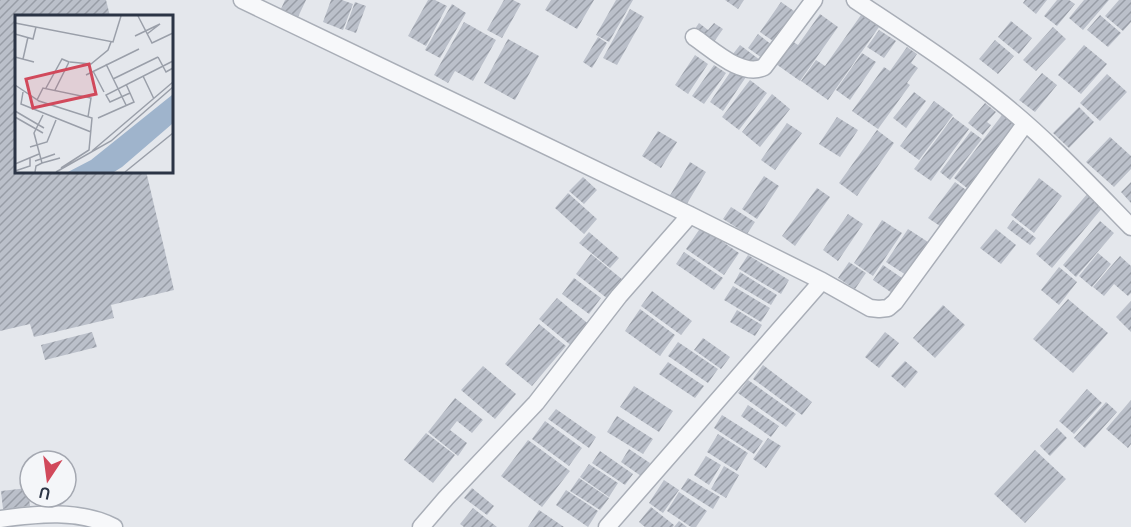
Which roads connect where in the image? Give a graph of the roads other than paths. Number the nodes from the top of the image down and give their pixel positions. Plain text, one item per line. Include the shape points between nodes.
1 (242, 0) edge
2 (814, 0) edge
3 (855, 0) edge
4 (694, 37) dead end
5 (1025, 124) junction
6 (690, 215) junction
7 (1131, 227) edge
8 (822, 280) junction
9 (0, 519) edge
10 (114, 527) edge
11 (421, 527) edge
12 (607, 527) edge

1 - 6 street
2 - 4 street via 757,71 741,69
3 - 5 street via 999,100
5 - 7 street via 1053,147
5 - 8 street via 888,308 870,308
6 - 8 street
6 - 11 street via 619,296 536,403
8 - 12 street
9 - 10 street via 78,515

